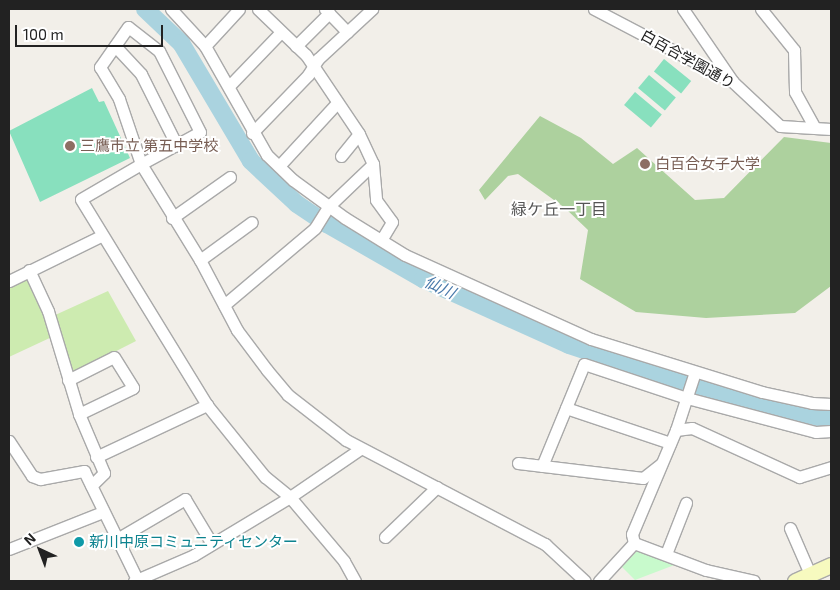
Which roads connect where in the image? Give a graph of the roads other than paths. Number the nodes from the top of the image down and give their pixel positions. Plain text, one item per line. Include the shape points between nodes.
1 (239, 9) edge
2 (258, 9) edge
3 (372, 9) edge
4 (594, 9) edge
5 (684, 9) edge
6 (761, 9) edge
7 (176, 11) edge
8 (327, 11) edge
9 (281, 32) junction
10 (347, 32) junction
11 (115, 46) junction
12 (205, 46) junction
13 (296, 46) junction
14 (314, 66) junction
15 (733, 82) junction
16 (229, 86) junction
17 (336, 104) junction
18 (814, 126) junction
19 (831, 129) edge
20 (252, 133) junction
21 (359, 134) junction
22 (177, 146) junction
23 (341, 156) dead end
24 (141, 164) junction
25 (373, 164) junction
26 (279, 166) junction
27 (230, 177) dead end
28 (328, 209) junction
29 (172, 218) junction
30 (252, 222) dead end
31 (101, 236) junction
32 (380, 240) junction
33 (200, 260) junction
34 (29, 270) junction
35 (9, 281) edge
36 (224, 305) junction
37 (694, 375) junction
38 (68, 380) junction
39 (688, 395) junction
40 (831, 404) edge
41 (207, 405) junction
42 (566, 408) junction
43 (79, 414) junction
44 (676, 430) junction
45 (831, 431) edge
46 (9, 441) edge
47 (670, 443) junction
48 (360, 449) junction
49 (96, 457) junction
50 (518, 463) dead end
51 (663, 463) junction
52 (542, 466) junction
53 (831, 467) edge
54 (92, 486) junction
55 (437, 486) junction
56 (290, 497) junction
57 (686, 503) dead end
58 (104, 512) junction
59 (790, 528) dead end
60 (385, 537) dead end
61 (117, 539) junction
62 (634, 543) junction
63 (212, 544) junction
64 (9, 549) edge
65 (666, 554) junction
66 (823, 571) edge
67 (136, 581) edge
68 (355, 581) edge
69 (585, 581) edge
70 (599, 581) edge
71 (754, 581) edge
72 (795, 581) edge

1 - 12 street
2 - 9 street
3 - 10 street
4 - 15 street, 白百合学園通り
5 - 15 street
6 - 18 street via 794,50 795,92
7 - 12 street
8 - 10 street
8 - 13 street
9 - 13 street
9 - 16 street
10 - 14 street
11 - 22 street via 141,74
11 - 22 street via 128,27 158,51 200,132
11 - 24 street via 100,67 119,99
12 - 16 street
13 - 14 street
14 - 17 street
14 - 20 street
15 - 18 street, 白百合学園通り via 780,126
16 - 20 street
17 - 21 street
17 - 26 street
18 - 19 street, 白百合学園通り
20 - 26 street
21 - 23 street
21 - 25 street
22 - 24 street
24 - 29 street
24 - 31 street via 81,199
25 - 28 street
25 - 32 street via 376,200 392,222
26 - 28 street
27 - 29 street
28 - 32 street
28 - 36 street via 317,226
29 - 33 street
30 - 33 street
31 - 34 street
31 - 41 street via 111,245
32 - 37 street via 432,270 591,339
33 - 36 street
34 - 35 street
34 - 38 street via 48,311
36 - 48 street via 237,330 288,395
37 - 39 street
37 - 40 street via 784,397
38 - 43 street
38 - 43 street via 114,357 133,388
39 - 42 street via 584,364
39 - 44 street
39 - 45 street via 816,432
41 - 49 street
41 - 56 street via 265,477
42 - 47 street
42 - 52 street
43 - 49 street
44 - 47 street
44 - 53 street via 692,428 799,477
46 - 54 street via 32,476 40,479 84,471
47 - 51 street
48 - 55 street
48 - 56 street
49 - 54 street via 104,473
50 - 52 street
51 - 52 street via 643,478
51 - 62 street via 632,534
54 - 58 street
55 - 60 street
55 - 69 street via 545,544
56 - 63 street
56 - 68 street via 344,561
57 - 65 street
58 - 61 street
58 - 64 street
59 - 66 street
61 - 63 street via 186,499
61 - 67 street
62 - 65 street
62 - 70 street
63 - 67 street
65 - 71 street via 706,570
66 - 72 main road

